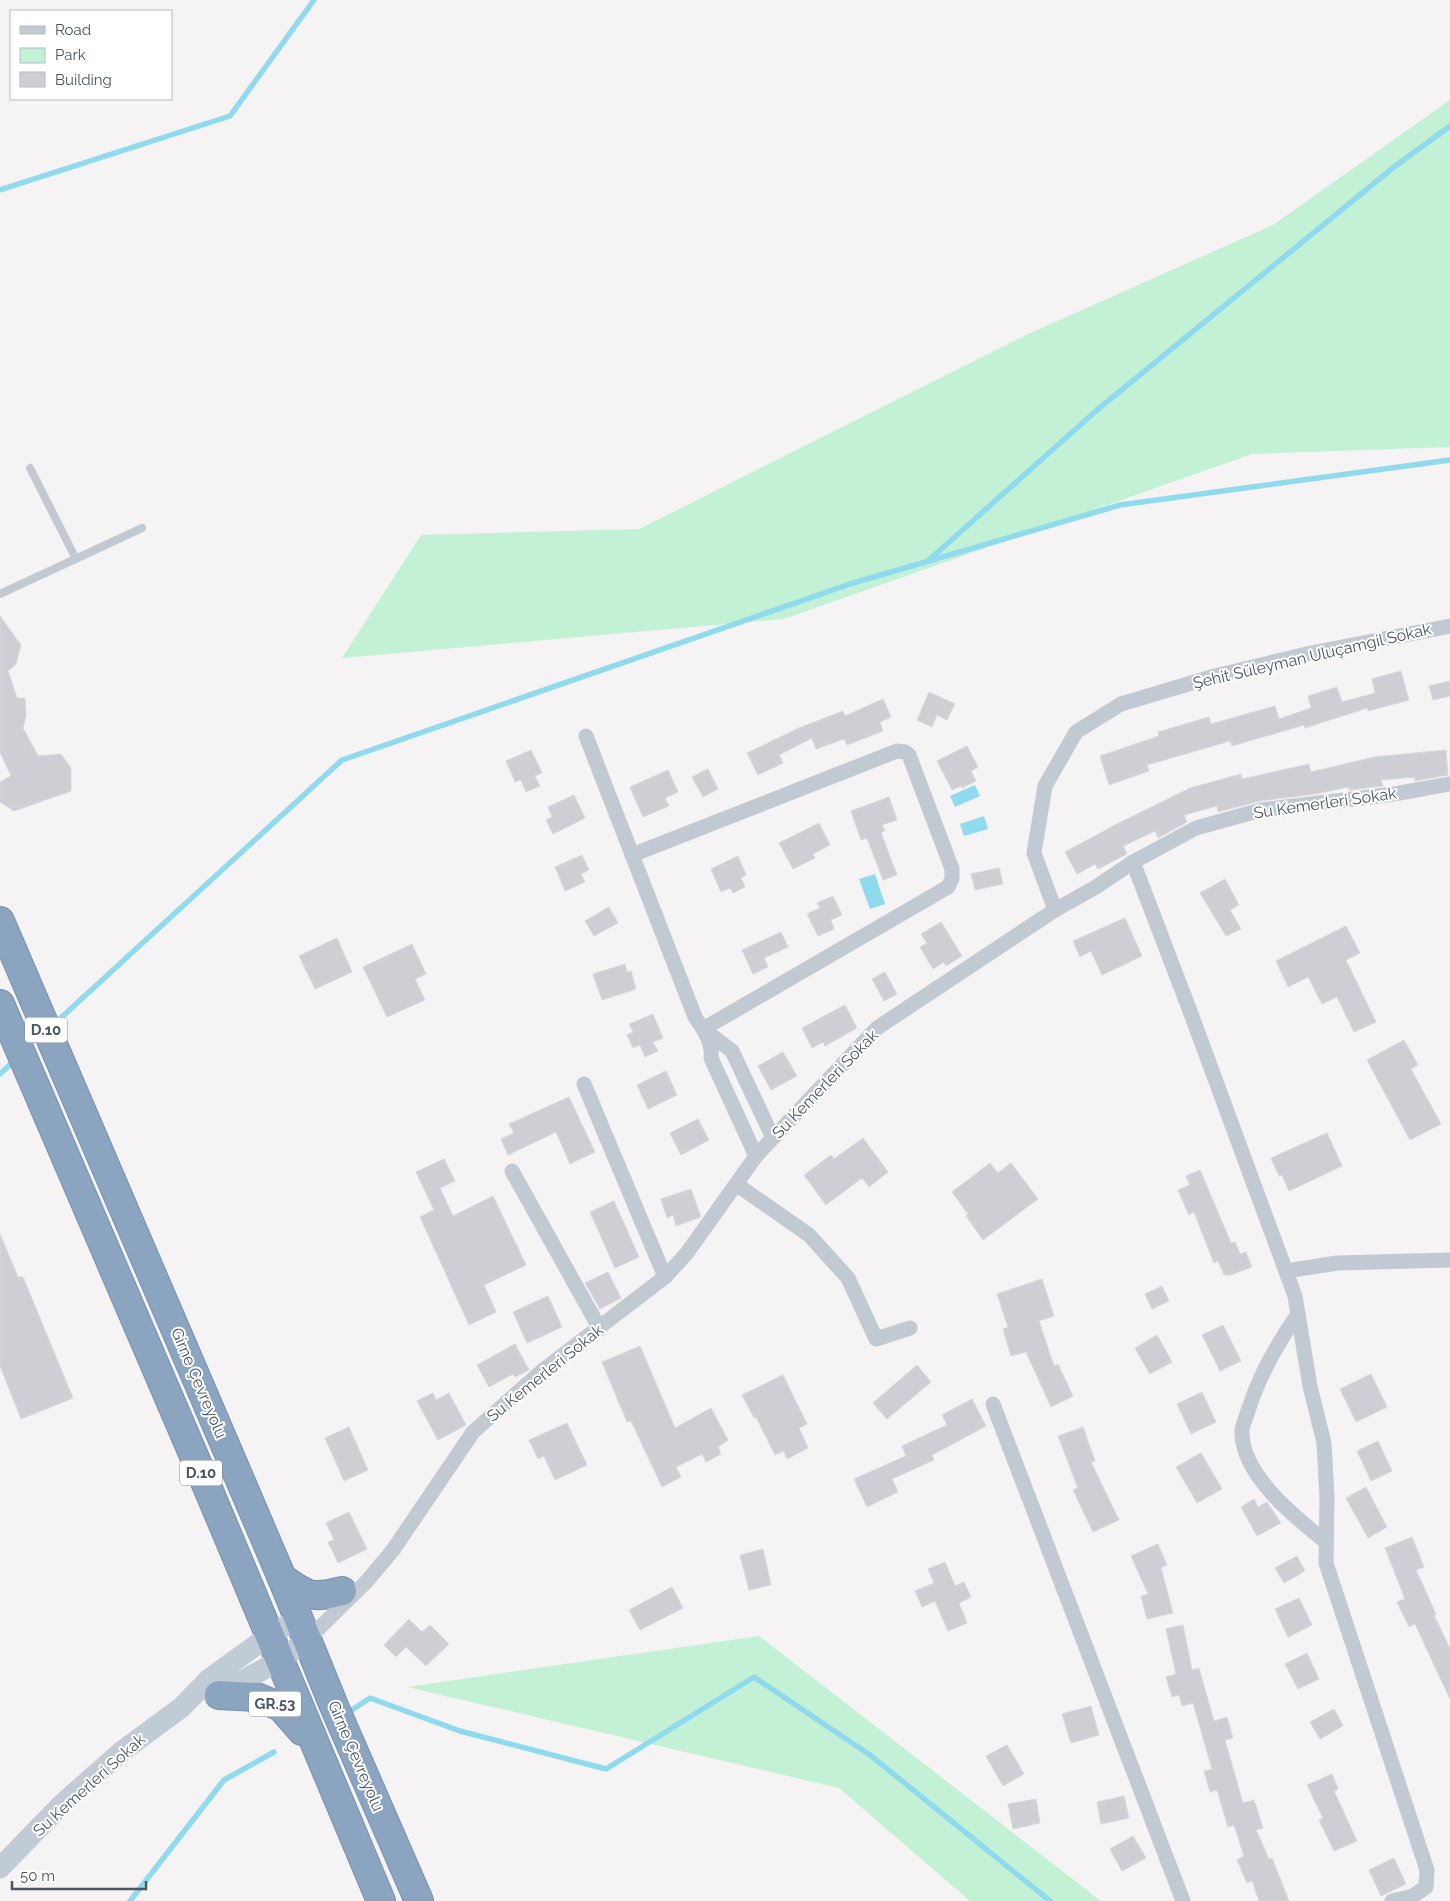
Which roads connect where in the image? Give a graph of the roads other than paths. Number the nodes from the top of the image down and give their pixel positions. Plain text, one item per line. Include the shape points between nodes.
1 (30, 468) dead end
2 (142, 528) dead end
3 (76, 559) junction
4 (0, 594) edge
5 (1450, 626) edge
6 (586, 736) dead end
7 (1450, 784) edge
8 (632, 855) junction
9 (1134, 862) junction
10 (1055, 910) junction
11 (0, 921) edge
12 (0, 1005) edge
13 (703, 1029) junction
14 (584, 1084) dead end
15 (773, 1138) junction
16 (756, 1156) junction
17 (512, 1171) dead end
18 (736, 1184) junction
19 (1450, 1260) edge
20 (1286, 1271) junction
21 (665, 1278) junction
22 (1298, 1314) junction
23 (910, 1328) dead end
24 (600, 1329) junction
25 (993, 1404) dead end
26 (1326, 1542) junction
27 (282, 1578) junction
28 (367, 1581) junction
29 (342, 1591) junction
30 (303, 1629) junction
31 (270, 1635) junction
32 (280, 1660) junction
33 (219, 1694) junction
34 (182, 1707) junction
35 (314, 1745) junction
36 (0, 1868) edge
37 (381, 1901) edge
38 (419, 1901) edge
39 (1183, 1901) edge
40 (1392, 1901) edge

1 - 3 lane
2 - 3 lane
3 - 4 lane
5 - 10 street, Şehit Süleyman Uluçamgil Sokak via 1215,676 1121,704 1076,732 1045,786 1034,853
6 - 8 street
7 - 9 street, Su Kemerleri Sokak via 1261,810 1196,828
8 - 13 street via 695,1017
8 - 13 street via 897,751 909,755 952,869 948,887
9 - 10 street, Su Kemerleri Sokak
9 - 20 street
10 - 15 street, Su Kemerleri Sokak via 877,1028
11 - 27 highway, Girne Çevreyolu / D.10
12 - 31 highway, Girne Çevreyolu / D.10
13 - 15 street via 732,1051
13 - 16 street via 712,1049 711,1058
14 - 21 street
15 - 16 street, Su Kemerleri Sokak
16 - 18 street, Su Kemerleri Sokak
17 - 24 street
18 - 21 street, Su Kemerleri Sokak
18 - 23 street via 809,1235 848,1278 876,1339
19 - 20 street via 1337,1263
20 - 22 street
21 - 24 street, Su Kemerleri Sokak
22 - 26 street via 1310,1386 1324,1442
22 - 26 street via 1277,1344 1257,1384 1242,1430 1247,1456 1257,1475 1291,1514
24 - 28 street, Su Kemerleri Sokak via 542,1372 473,1432
25 - 39 street
26 - 40 street via 1326,1563 1428,1870 1426,1887 1413,1896
27 - 29 highway via 303,1593 322,1596
27 - 30 highway, Girne Çevreyolu / D.10
28 - 29 street
28 - 30 street
29 - 30 street
30 - 31 street
30 - 32 street, GR.53
30 - 38 highway, Girne Çevreyolu / D.10
31 - 32 highway, Girne Çevreyolu / D.10
31 - 34 street, GR.53 via 209,1679
32 - 33 street, GR.53
32 - 35 highway, Girne Çevreyolu / D.10
33 - 34 street, GR.53
33 - 35 highway, GR.53 via 257,1697 281,1707
34 - 36 street, Su Kemerleri Sokak / GR.53 via 121,1752 81,1787
35 - 37 highway, Girne Çevreyolu / D.10

